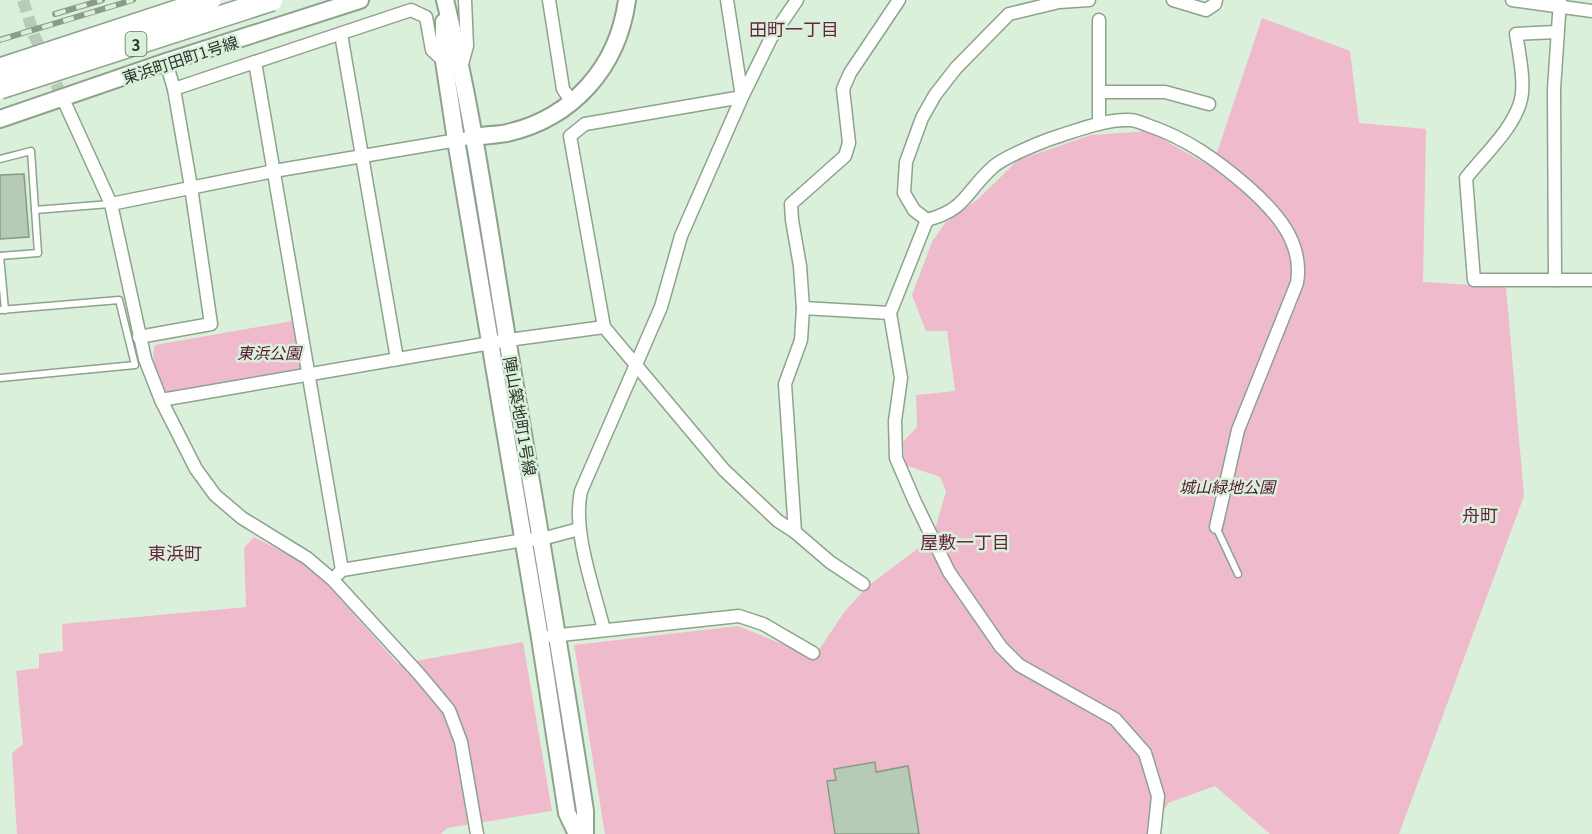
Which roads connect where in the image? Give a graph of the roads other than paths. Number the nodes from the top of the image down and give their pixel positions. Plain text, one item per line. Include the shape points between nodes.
1 (210, 0) edge
2 (272, 0) edge
3 (360, 0) edge
4 (444, 0) edge
5 (465, 0) edge
6 (549, 0) edge
7 (627, 0) edge
8 (727, 0) edge
9 (797, 0) edge
10 (899, 0) edge
11 (1089, 0) edge
12 (1173, 0) edge
13 (1216, 0) edge
14 (1512, 0) edge
15 (1059, 1) edge
16 (1560, 3) edge
17 (1592, 11) edge
18 (1099, 20) dead end
19 (1557, 32) junction
20 (341, 34) junction
21 (444, 61) junction
22 (166, 62) junction
23 (255, 62) junction
24 (461, 66) junction
25 (0, 69) edge
26 (0, 88) edge
27 (174, 89) junction
28 (1100, 92) junction
29 (742, 97) junction
30 (63, 99) junction
31 (572, 102) junction
32 (1209, 104) dead end
33 (0, 119) edge
34 (1099, 124) junction
35 (475, 137) junction
36 (456, 140) junction
37 (363, 157) junction
38 (0, 159) edge
39 (274, 171) junction
40 (191, 188) junction
41 (111, 204) junction
42 (35, 210) junction
43 (927, 220) junction
44 (0, 256) edge
45 (1555, 280) junction
46 (1592, 280) edge
47 (803, 308) junction
48 (2, 310) edge
49 (890, 313) junction
50 (604, 327) junction
51 (139, 337) junction
52 (507, 340) junction
53 (490, 343) junction
54 (397, 359) junction
55 (636, 367) junction
56 (309, 374) junction
57 (0, 378) edge
58 (160, 400) junction
59 (1216, 526) joint
60 (579, 529) junction
61 (795, 532) junction
62 (542, 539) junction
63 (524, 540) junction
64 (342, 570) junction
65 (1238, 574) dead end
66 (333, 580) junction
67 (863, 584) dead end
68 (604, 630) junction
69 (558, 635) junction
70 (540, 638) junction
71 (813, 653) dead end
72 (477, 834) edge
73 (577, 834) edge
74 (585, 834) edge
75 (1154, 834) edge

1 - 25 highway, 3, bridge
2 - 26 highway, 3, bridge
3 - 22 street, 東浜町田町1号線
4 - 21 street, 陣山築地町1号線
4 - 24 street, 陣山築地町1号線
5 - 24 street via 467,46
6 - 31 street via 563,88
7 - 31 street via 625,16 598,76
8 - 29 street
9 - 29 street via 771,38
10 - 47 street via 843,89 849,143 845,156 791,204
11 - 15 street
12 - 13 street via 1206,10
14 - 16 street
15 - 43 street via 1009,14 935,95 906,162 904,193 914,210
16 - 17 street
16 - 19 street
18 - 28 street
19 - 45 street
19 - 45 street via 1516,34 1521,102 1511,123 1466,178 1474,280
20 - 21 street via 411,10 426,17 432,50
20 - 23 street
20 - 37 street
21 - 36 street, 陣山築地町1号線
22 - 27 street
22 - 30 street, 東浜町田町1号線
23 - 27 street
23 - 39 street
24 - 35 street, 陣山築地町1号線
27 - 40 street
28 - 32 street via 1165,92
28 - 34 street
29 - 50 street via 585,124 570,136
29 - 55 street via 681,236 661,308
30 - 33 street, 東浜町田町1号線
30 - 41 street
31 - 35 street via 537,123 507,133
34 - 43 street via 1042,141 993,166 947,215
34 - 59 street via 1131,120 1172,133 1222,164 1273,209 1296,253 1296,283 1238,430
35 - 36 street
35 - 52 street, 陣山築地町1号線
36 - 37 street
36 - 53 street, 陣山築地町1号線
37 - 39 street
37 - 54 street
38 - 42 lane via 31,151
39 - 40 street
39 - 56 street
40 - 41 street
40 - 51 street via 211,324
41 - 42 lane
41 - 51 street
42 - 44 lane via 38,253
43 - 49 street
44 - 48 lane
45 - 46 street
47 - 49 street
47 - 61 street via 801,340 785,384
48 - 57 lane via 119,300 135,365
49 - 75 street via 902,378 895,421 896,458 950,572 1000,647 1019,665 1115,719 1144,753 1158,796
50 - 52 street
50 - 55 street
51 - 58 street
52 - 53 street
52 - 62 street, 陣山築地町1号線
53 - 54 street
53 - 63 street, 陣山築地町1号線
54 - 56 street
55 - 60 street via 580,491
55 - 61 street via 724,470 777,521
56 - 58 street
56 - 64 street
58 - 66 street via 196,469 215,495
59 - 65 lane
60 - 62 street
60 - 68 street
61 - 67 street
62 - 63 street
62 - 69 street, 陣山築地町1号線
63 - 64 street
63 - 70 street, 陣山築地町1号線
64 - 66 street
66 - 72 street via 448,710 461,742
68 - 69 street
68 - 71 street via 740,616 763,624
69 - 70 street
69 - 74 street, 陣山築地町1号線 via 585,811
70 - 73 street, 陣山築地町1号線 via 567,813

